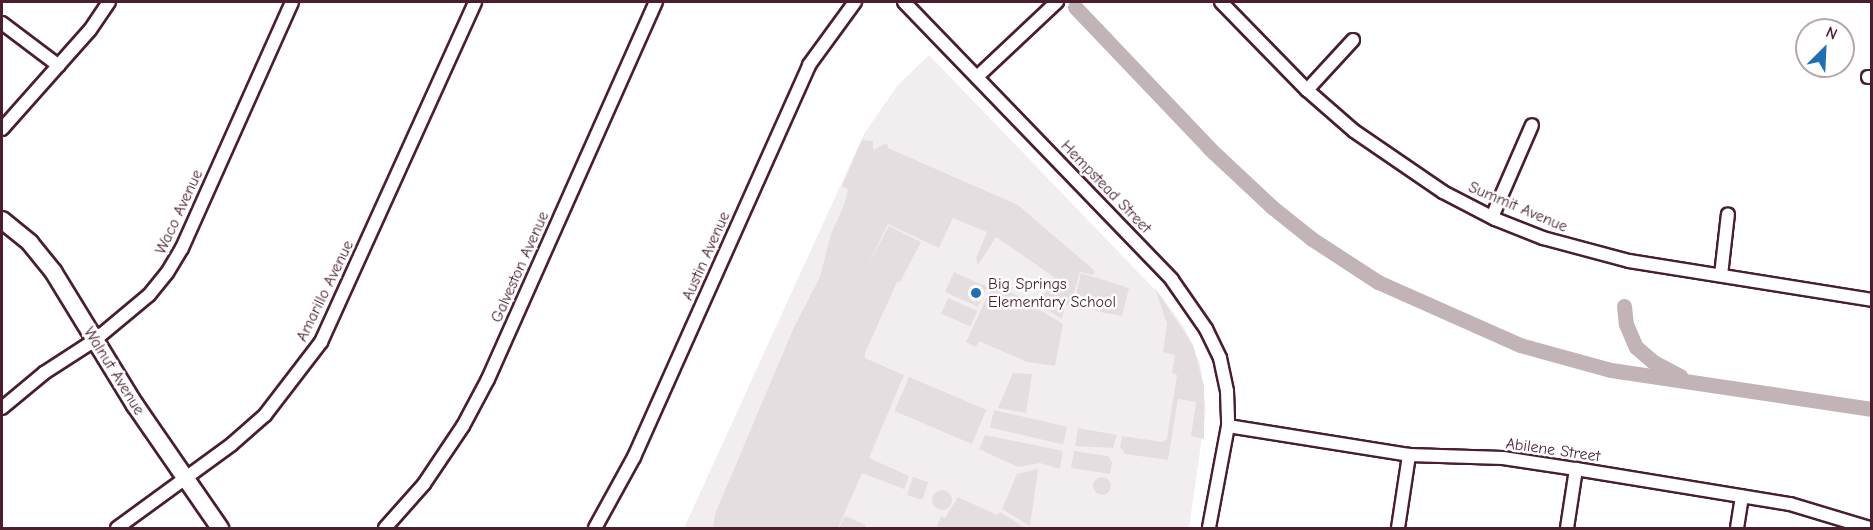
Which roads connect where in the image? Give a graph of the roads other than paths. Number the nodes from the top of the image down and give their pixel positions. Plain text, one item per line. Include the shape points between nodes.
1 (109, 2) edge
2 (292, 2) edge
3 (475, 2) edge
4 (656, 2) edge
5 (855, 2) edge
6 (904, 2) edge
7 (1057, 2) edge
8 (1221, 2) edge
9 (2, 23) edge
10 (1353, 40) dead end
11 (59, 66) junction
12 (977, 77) junction
13 (1307, 90) junction
14 (1532, 125) dead end
15 (2, 129) edge
16 (1728, 214) dead end
17 (1492, 217) junction
18 (2, 220) edge
19 (1721, 275) junction
20 (1872, 300) edge
21 (95, 340) junction
22 (2, 408) edge
23 (1228, 426) junction
24 (1409, 455) junction
25 (1576, 469) junction
26 (185, 478) junction
27 (1742, 496) junction
28 (117, 528) edge
29 (220, 528) edge
30 (385, 528) edge
31 (595, 528) edge
32 (1209, 528) edge
33 (1398, 528) edge
34 (1567, 528) edge
35 (1737, 528) edge
36 (1870, 528) edge

1 - 11 street
2 - 21 street, Waco Avenue via 182,248 149,295
3 - 26 street, Amarillo Avenue via 321,342 265,415
4 - 30 street, Galveston Avenue via 488,379 463,426 424,484
5 - 31 street, Austin Avenue via 809,65 634,457
6 - 12 street, Hempstead Street
7 - 12 street
8 - 13 street, Summit Avenue
9 - 11 street
10 - 13 street
11 - 15 street
12 - 23 street, Hempstead Street via 1190,302 1220,358 1227,391
13 - 17 street, Summit Avenue via 1398,164
14 - 17 street
16 - 19 street
17 - 19 street, Summit Avenue via 1589,252
18 - 21 street, Walnut Avenue via 30,243 54,273
19 - 20 street, Summit Avenue
21 - 22 street, Waco Avenue via 44,373
21 - 26 street, Walnut Avenue
23 - 24 street, Abilene Street
23 - 32 street, Hempstead Street
24 - 25 street, Abilene Street via 1503,458
24 - 33 street
25 - 27 street, Abilene Street
25 - 34 street
26 - 28 street, Amarillo Avenue
26 - 29 street, Walnut Avenue
27 - 35 street
27 - 36 street, Abilene Street via 1819,510

